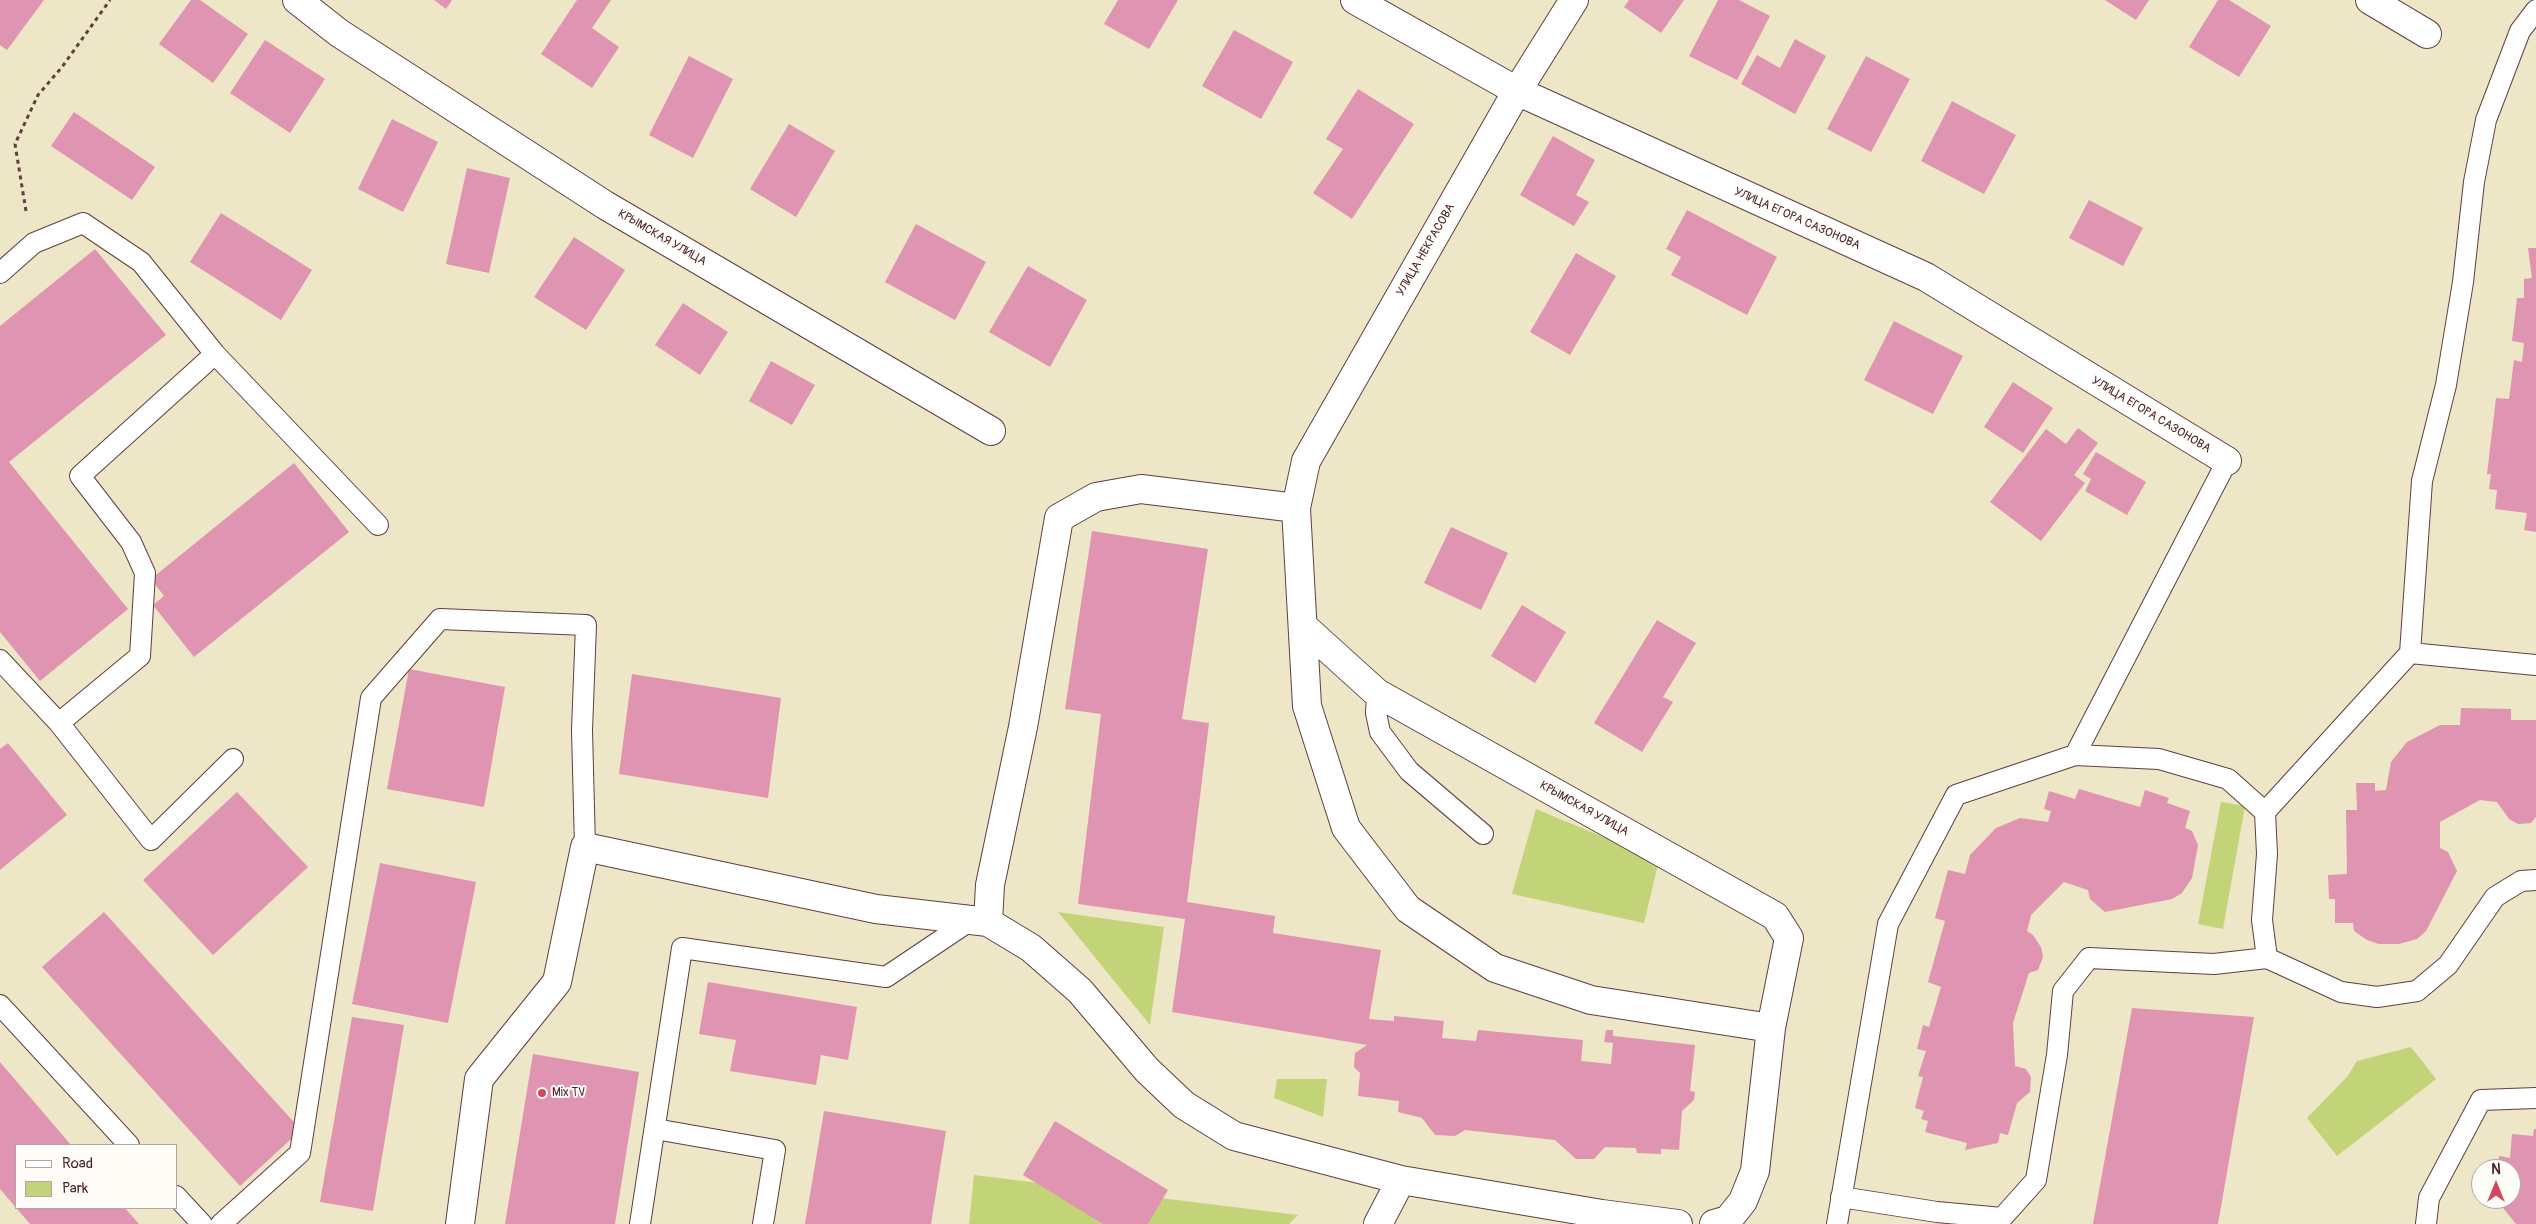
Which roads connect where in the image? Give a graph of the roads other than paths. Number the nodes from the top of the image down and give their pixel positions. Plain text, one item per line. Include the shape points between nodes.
1 (297, 0) edge
2 (1355, 0) edge
3 (1574, 0) edge
4 (2370, 0) edge
5 (2536, 10) edge
6 (2427, 34) dead end
7 (1517, 91) junction
8 (0, 273) edge
9 (215, 354) junction
10 (991, 431) dead end
11 (2226, 461) joint
12 (1296, 508) junction
13 (378, 525) dead end
14 (1303, 626) junction
15 (2410, 653) junction
16 (0, 660) edge
17 (2536, 665) edge
18 (1377, 693) junction
19 (59, 723) junction
20 (2075, 755) junction
21 (233, 760) dead end
22 (2265, 812) junction
23 (1483, 834) dead end
24 (585, 847) junction
25 (2536, 880) edge
26 (979, 921) junction
27 (2267, 958) junction
28 (0, 1005) edge
29 (1771, 1028) junction
30 (2536, 1098) edge
31 (654, 1129) junction
32 (128, 1144) edge
33 (1401, 1180) junction
34 (1841, 1197) junction
35 (178, 1198) edge
36 (2002, 1221) edge
37 (202, 1224) edge
38 (221, 1224) edge
39 (460, 1224) edge
40 (640, 1224) edge
41 (763, 1224) edge
42 (1378, 1224) edge
43 (1678, 1224) edge
44 (1714, 1224) edge
45 (1837, 1224) edge
46 (2426, 1224) edge

1 - 10 street, КРЫМСКАЯ УЛИЦА via 339,33 605,205
2 - 7 street, УЛИЦА ЕГОРА САЗОНОВА
3 - 7 street, УЛИЦА НЕКРАСОВА
4 - 6 street
5 - 15 lane via 2520,31 2486,120 2446,385 2422,481
7 - 11 street, УЛИЦА ЕГОРА САЗОНОВА via 1926,277
7 - 12 street, УЛИЦА НЕКРАСОВА via 1306,461
8 - 9 lane via 34,243 83,223 141,262
9 - 13 lane
9 - 19 lane via 80,476 131,542 146,573 140,656
11 - 20 lane
12 - 14 street, УЛИЦА НЕКРАСОВА
12 - 26 street via 1141,489 1096,497 1059,518 1023,727 990,885
14 - 18 street, КРЫМСКАЯ УЛИЦА
14 - 29 street, УЛИЦА НЕКРАСОВА via 1307,706 1346,828 1408,909 1495,968 1591,1000
15 - 17 lane
15 - 22 lane
16 - 19 lane
18 - 23 lane via 1376,713 1380,732 1409,771
18 - 29 street, КРЫМСКАЯ УЛИЦА via 1776,916 1789,938
19 - 21 lane via 151,840
20 - 22 lane via 2159,759 2228,778
20 - 34 lane via 1956,795 1888,924
22 - 27 lane via 2267,854 2262,920
24 - 26 street via 876,909
24 - 38 lane via 582,730 586,625 440,619 371,698 300,1153
24 - 39 street via 557,982 479,1079
25 - 27 lane via 2521,881 2495,897 2448,965 2417,991 2377,997 2341,992
26 - 31 lane via 886,977 682,948
26 - 33 street via 1031,948 1080,991 1153,1076 1184,1104 1234,1136
27 - 36 lane via 2214,964 2089,958 2063,991 2058,1056 2036,1180
28 - 32 lane
29 - 44 street, КРЫМСКАЯ УЛИЦА via 1754,1171 1743,1201 1728,1220
30 - 46 lane via 2481,1100 2429,1198
31 - 40 lane
31 - 41 lane via 775,1150
33 - 42 street
33 - 43 street
34 - 36 lane
34 - 45 lane
35 - 37 lane

